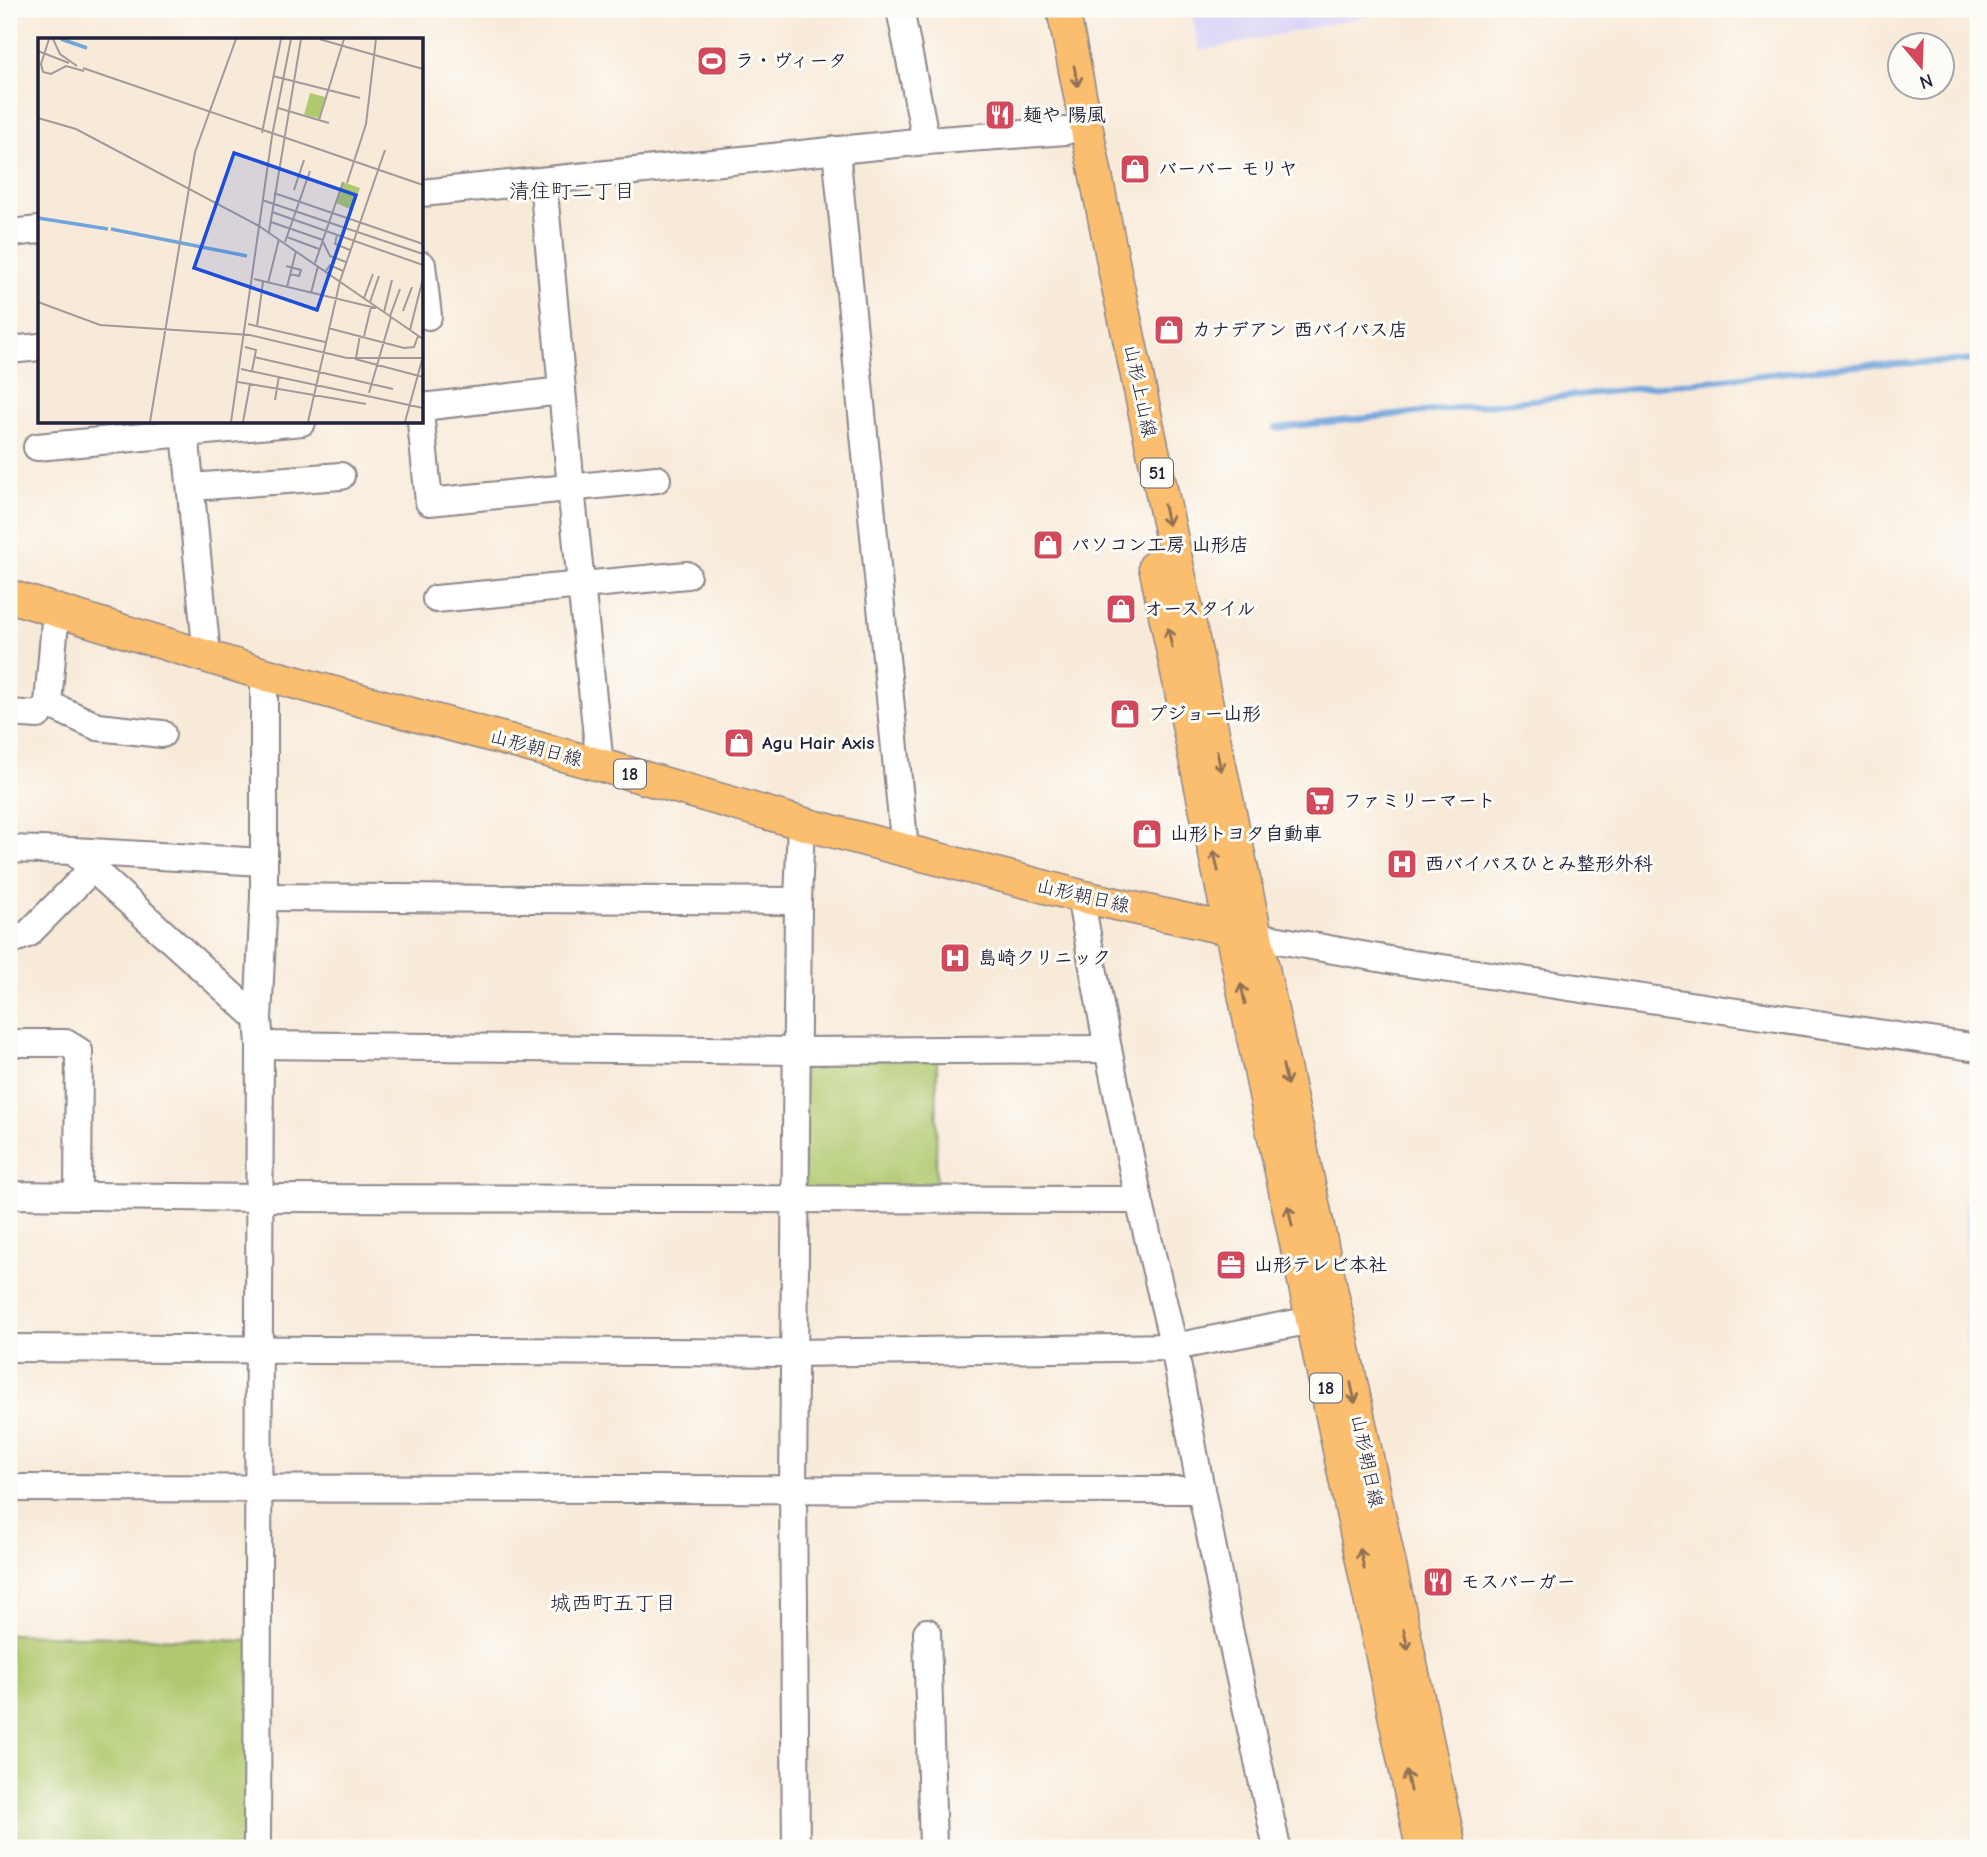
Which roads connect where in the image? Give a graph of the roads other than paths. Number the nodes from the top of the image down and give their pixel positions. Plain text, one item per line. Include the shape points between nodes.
1 (900, 9) edge
2 (1041, 9) edge
3 (1063, 9) edge
4 (1066, 131) junction
5 (926, 141) junction
6 (835, 150) junction
7 (543, 181) junction
8 (424, 193) edge
9 (38, 230) edge
10 (9, 233) edge
11 (424, 282) edge
12 (428, 316) dead end
13 (38, 347) edge
14 (9, 350) edge
15 (562, 391) junction
16 (424, 407) edge
17 (263, 424) edge
18 (421, 424) edge
19 (185, 428) edge
20 (37, 447) dead end
21 (341, 476) dead end
22 (657, 479) dead end
23 (191, 487) junction
24 (571, 488) junction
25 (687, 575) dead end
26 (582, 585) junction
27 (9, 596) edge
28 (436, 600) dead end
29 (56, 610) junction
30 (207, 656) junction
31 (264, 674) junction
32 (48, 704) junction
33 (9, 713) edge
34 (162, 734) dead end
35 (600, 765) junction
36 (801, 822) junction
37 (9, 849) edge
38 (905, 850) junction
39 (83, 860) junction
40 (263, 862) junction
41 (1080, 896) junction
42 (264, 897) junction
43 (798, 901) junction
44 (1243, 932) junction
45 (9, 941) edge
46 (259, 1032) junction
47 (9, 1043) edge
48 (1978, 1048) edge
49 (1108, 1049) junction
50 (796, 1051) junction
51 (9, 1195) edge
52 (78, 1195) junction
53 (259, 1198) junction
54 (795, 1198) junction
55 (1139, 1200) junction
56 (1324, 1319) junction
57 (1174, 1347) junction
58 (9, 1348) edge
59 (260, 1350) junction
60 (795, 1353) junction
61 (9, 1488) edge
62 (259, 1488) junction
63 (1201, 1490) junction
64 (793, 1491) junction
65 (927, 1632) dead end
66 (257, 1848) edge
67 (796, 1848) edge
68 (933, 1848) edge
69 (1278, 1848) edge
70 (1422, 1848) edge
71 (1450, 1848) edge

1 - 5 street
2 - 4 main road, 山形上山線 / 51
3 -> 44 main road, 山形上山線 / 51
4 - 5 street
44 -> 4 main road, 山形上山線 / 51
5 - 6 street
6 - 7 street
6 - 38 street
7 - 8 street
7 - 15 street
9 - 10 street
11 - 12 street
13 - 14 street
15 - 16 street
15 - 24 street
17 - 19 street
18 - 24 street via 429,502
19 - 20 street
19 - 23 street
21 - 23 street
22 - 24 street
23 - 30 street
24 - 26 street
25 - 26 street
26 - 28 street
26 - 35 street
27 - 29 main road, 山形朝日線 / 18
29 - 30 main road, 山形朝日線 / 18
29 - 32 street
30 - 31 main road, 山形朝日線 / 18
31 - 35 main road, 山形朝日線 / 18
31 - 40 street
32 - 33 street via 38,715
32 - 34 street via 98,727
35 - 36 main road, 山形朝日線 / 18
36 - 38 main road, 山形朝日線 / 18
36 - 43 street
37 - 39 street
38 - 41 main road, 山形朝日線 / 18
39 - 40 street
39 - 45 street via 28,934
39 - 46 street
40 - 42 street
41 - 44 main road, 山形朝日線 / 18
41 - 49 street
42 - 43 street
42 - 46 street
43 - 50 street
44 - 48 street via 1395,961
44 - 56 main road, 山形朝日線 / 18
46 - 50 street
46 - 53 street
47 - 52 street via 66,1043 79,1051
49 - 50 street
49 - 55 street
50 - 54 street
51 - 52 street
52 - 53 street
53 - 54 street
53 - 59 street
54 - 55 street
54 - 60 street
55 - 57 street
56 - 57 street
70 -> 56 main road, 山形朝日線 / 18
56 -> 71 main road, 山形朝日線 / 18
57 - 60 street
57 - 63 street
58 - 59 street
59 - 60 street
59 - 62 street
60 - 64 street
61 - 62 street
62 - 64 street
62 - 66 street
63 - 64 street
63 - 69 street
64 - 67 street
65 - 68 street

